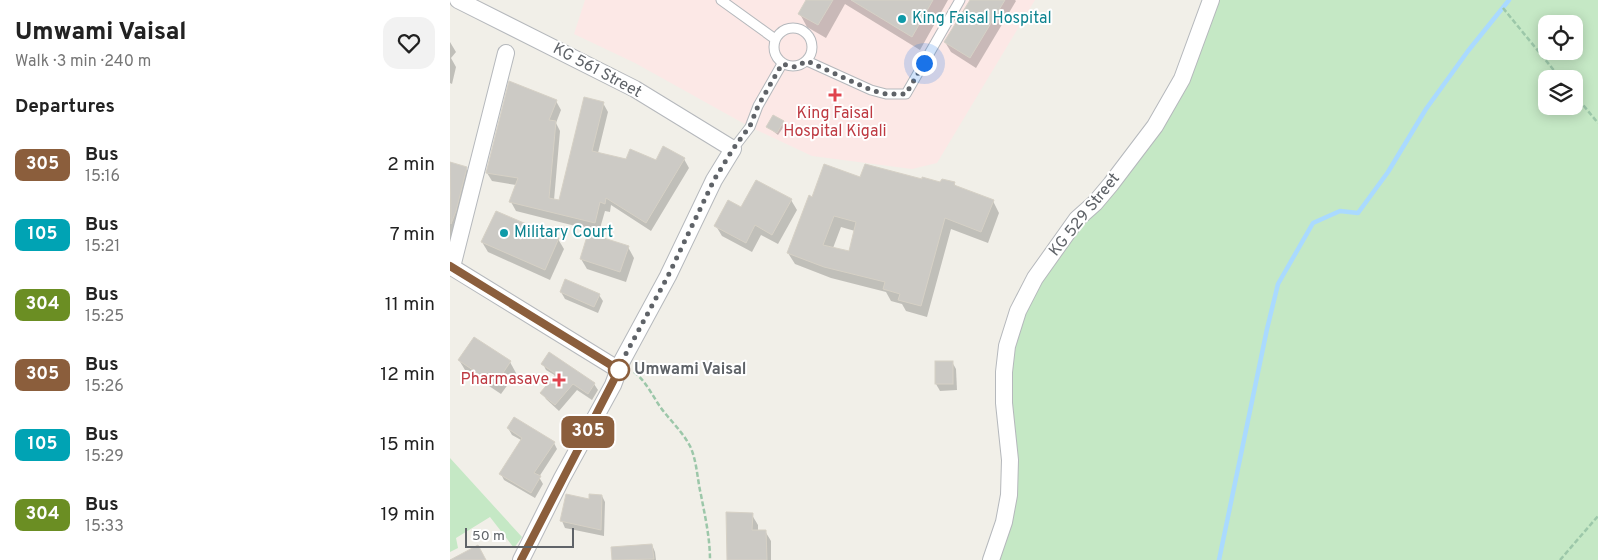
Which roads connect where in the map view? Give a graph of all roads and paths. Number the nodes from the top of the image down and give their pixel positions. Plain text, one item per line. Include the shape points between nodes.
1 (458, 0) edge
2 (721, 0) edge
3 (960, 0) edge
4 (1211, 0) edge
5 (1504, 8) dead end
6 (775, 39) junction
7 (506, 53) dead end
8 (807, 61) junction
9 (782, 64) junction
10 (1555, 70) edge
11 (1583, 105) edge
12 (1598, 124) edge
13 (733, 149) junction
14 (451, 266) edge
15 (620, 366) junction
16 (1598, 516) edge
17 (521, 560) edge
18 (710, 560) edge
19 (991, 560) edge
20 (1560, 560) edge

1 - 13 street, KG 561 Street via 635,89
2 - 6 lane
3 - 8 lane via 906,94 871,90
4 - 19 street, KG 529 Street via 1182,79 1156,126 1095,203 1077,219 1035,278 1018,310 1007,346 1004,372 1009,495
5 - 10 path
6 - 8 lane via 786,29 804,32 811,42 811,55
6 - 9 lane via 774,54
7 - 14 street
8 - 9 lane via 795,67
9 - 13 lane via 750,126
11 - 12 path
13 - 15 street via 714,180
14 - 15 street
15 - 17 street
15 - 18 path via 642,378 649,386 690,447 704,508
16 - 20 path

